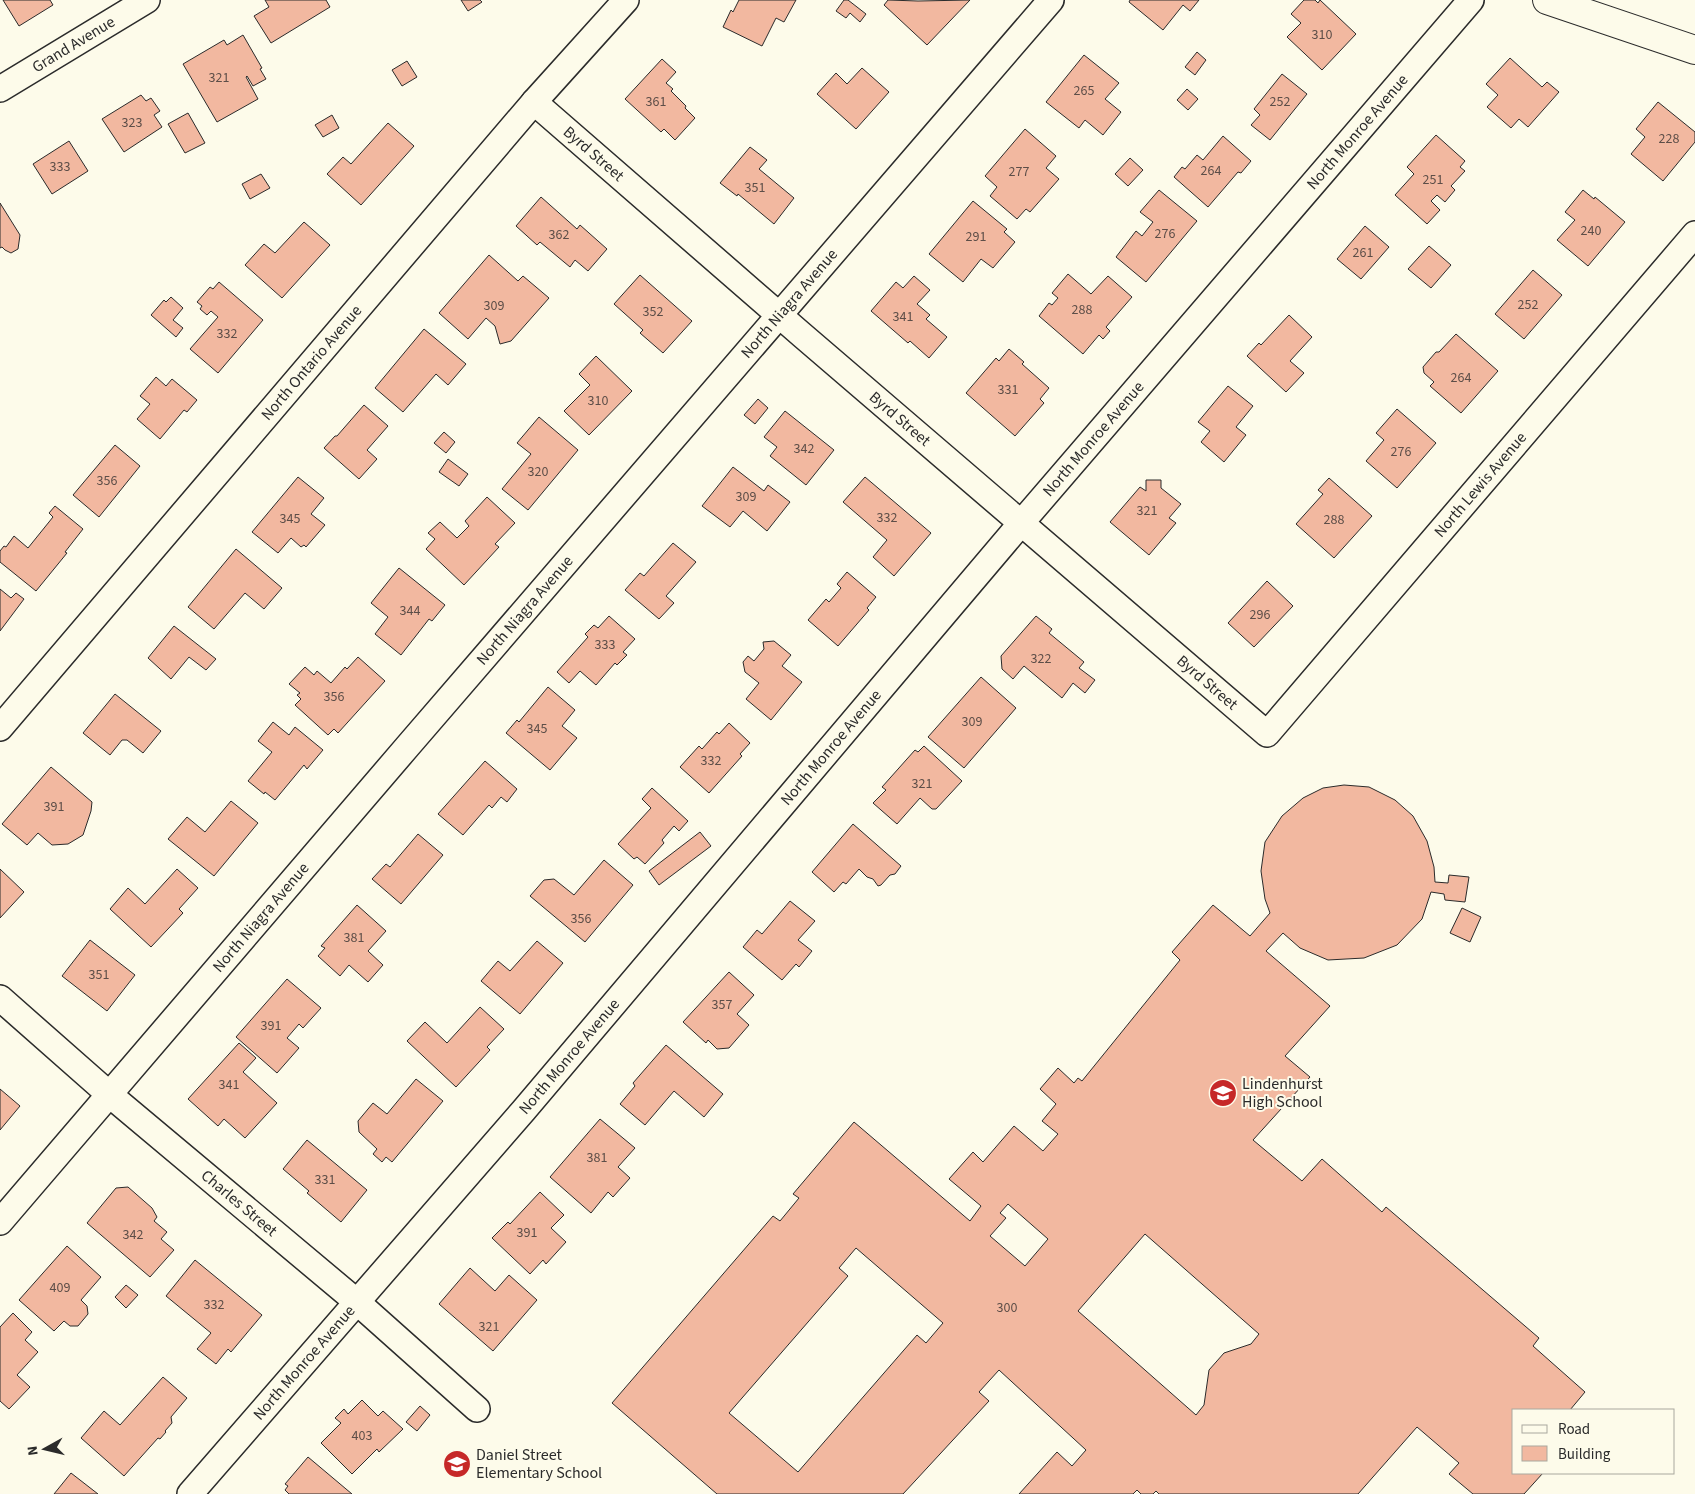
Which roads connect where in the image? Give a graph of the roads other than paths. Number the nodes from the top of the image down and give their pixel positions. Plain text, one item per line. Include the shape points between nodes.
1 (147, 0) edge
2 (626, 0) edge
3 (1051, 0) edge
4 (1471, 0) edge
5 (1548, 0) edge
6 (1695, 50) edge
7 (0, 89) edge
8 (534, 102) junction
9 (1695, 234) edge
10 (779, 315) junction
11 (1022, 522) junction
12 (0, 728) edge
13 (1267, 734) joint
14 (0, 998) edge
15 (110, 1095) junction
16 (0, 1222) edge
17 (357, 1302) junction
18 (478, 1409) dead end
19 (190, 1494) edge

1 - 7 street, Grand Avenue
2 - 8 street, North Ontario Avenue
3 - 10 street, North Niagra Avenue
4 - 11 street, North Monroe Avenue
5 - 6 street
8 - 10 street, Byrd Street
8 - 12 street, North Ontario Avenue
9 - 13 street, North Lewis Avenue
10 - 11 street, Byrd Street
10 - 15 street, North Niagra Avenue
11 - 13 street, Byrd Street
11 - 17 street, North Monroe Avenue via 524,1110
14 - 15 street, Charles Street
15 - 16 street, North Niagra Avenue
15 - 17 street, Charles Street
17 - 18 street, Charles Street
17 - 19 street, North Monroe Avenue

